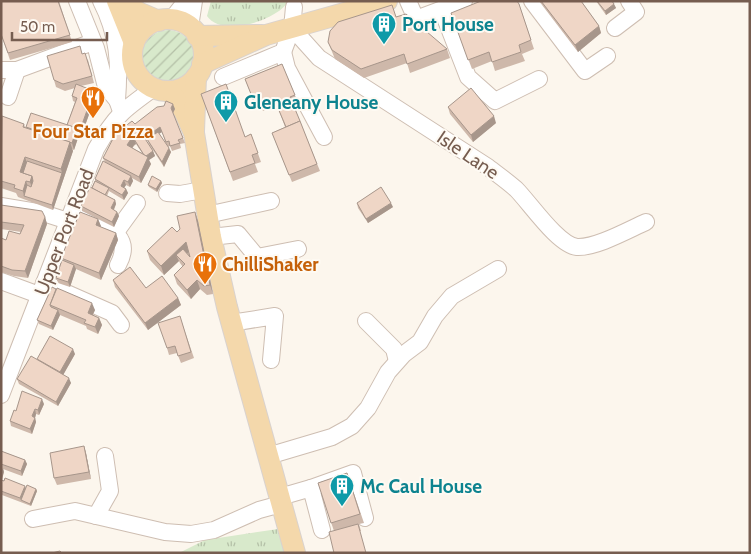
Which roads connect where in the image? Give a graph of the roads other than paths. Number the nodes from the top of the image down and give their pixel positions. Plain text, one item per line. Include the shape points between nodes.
1 (78, 1) edge
2 (101, 1) edge
3 (116, 1) edge
4 (124, 1) edge
5 (186, 1) edge
6 (194, 1) edge
7 (408, 1) edge
8 (464, 1) edge
9 (532, 1) edge
10 (629, 1) edge
11 (385, 2) edge
12 (294, 7) dead end
13 (442, 10) junction
14 (165, 20) junction
15 (292, 28) junction
16 (615, 28) dead end
17 (194, 32) junction
18 (266, 35) junction
19 (93, 42) junction
20 (134, 43) junction
21 (283, 52) junction
22 (607, 56) dead end
23 (9, 70) edge
24 (199, 71) junction
25 (223, 77) dead end
26 (539, 79) dead end
27 (162, 89) junction
28 (8, 97) dead end
29 (119, 106) junction
30 (194, 133) junction
31 (324, 137) dead end
32 (203, 190) junction
33 (167, 193) dead end
34 (270, 201) dead end
35 (137, 203) dead end
36 (1, 206) edge
37 (70, 215) junction
38 (207, 215) junction
39 (646, 222) dead end
40 (116, 232) junction
41 (211, 237) junction
42 (298, 249) dead end
43 (118, 264) dead end
44 (498, 269) dead end
45 (1, 281) edge
46 (42, 289) junction
47 (366, 321) dead end
48 (231, 323) junction
49 (121, 325) dead end
50 (271, 360) dead end
51 (397, 362) junction
52 (1, 395) edge
53 (105, 456) dead end
54 (268, 456) junction
55 (310, 488) junction
56 (281, 500) junction
57 (96, 516) junction
58 (365, 518) dead end
59 (33, 519) dead end
60 (322, 530) dead end
61 (296, 553) edge

1 - 19 street
2 - 29 street via 113,26 118,47
3 - 20 main road
4 - 14 main road via 138,12
5 - 14 street
6 - 17 street
7 - 13 street via 416,19
8 - 13 street
9 - 22 street via 585,72
10 - 16 street via 636,12
11 - 15 main road
12 - 15 street
13 - 26 street via 468,77 495,101
14 - 17 main road
14 - 20 main road via 141,31
15 - 18 main road
15 - 21 street
15 - 39 street, Isle Lane via 319,58 488,167 514,188 570,245 579,247 596,243
17 - 18 main road
17 - 24 main road via 203,49
18 - 24 main road
19 - 23 street
19 - 29 street via 106,87
20 - 27 main road via 132,53 136,71 144,83
21 - 25 street
21 - 31 street via 287,68
23 - 28 street
24 - 27 main road via 185,86
24 - 30 main road
27 - 29 street, Upper Port Road
27 - 30 main road via 184,111
29 - 37 street, Upper Port Road via 96,149
30 - 32 main road
32 - 33 street
32 - 38 main road
34 - 38 street
35 - 40 street
36 - 37 street
37 - 40 street
37 - 46 street, Upper Port Road
38 - 41 main road
40 - 43 street via 124,253
41 - 42 street via 238,234 257,257
41 - 48 main road
44 - 51 street via 452,296 435,316 420,342
45 - 46 street
46 - 49 street via 112,313
46 - 52 street, Upper Port Road
47 - 51 street via 394,349
48 - 50 street via 275,316
48 - 54 main road
51 - 54 street via 368,408 352,426 332,437
53 - 57 street via 110,490
54 - 56 main road
55 - 56 street
55 - 58 street via 353,473
55 - 60 street
56 - 57 street via 214,530 191,534 165,532
56 - 61 main road
57 - 59 street via 75,511

